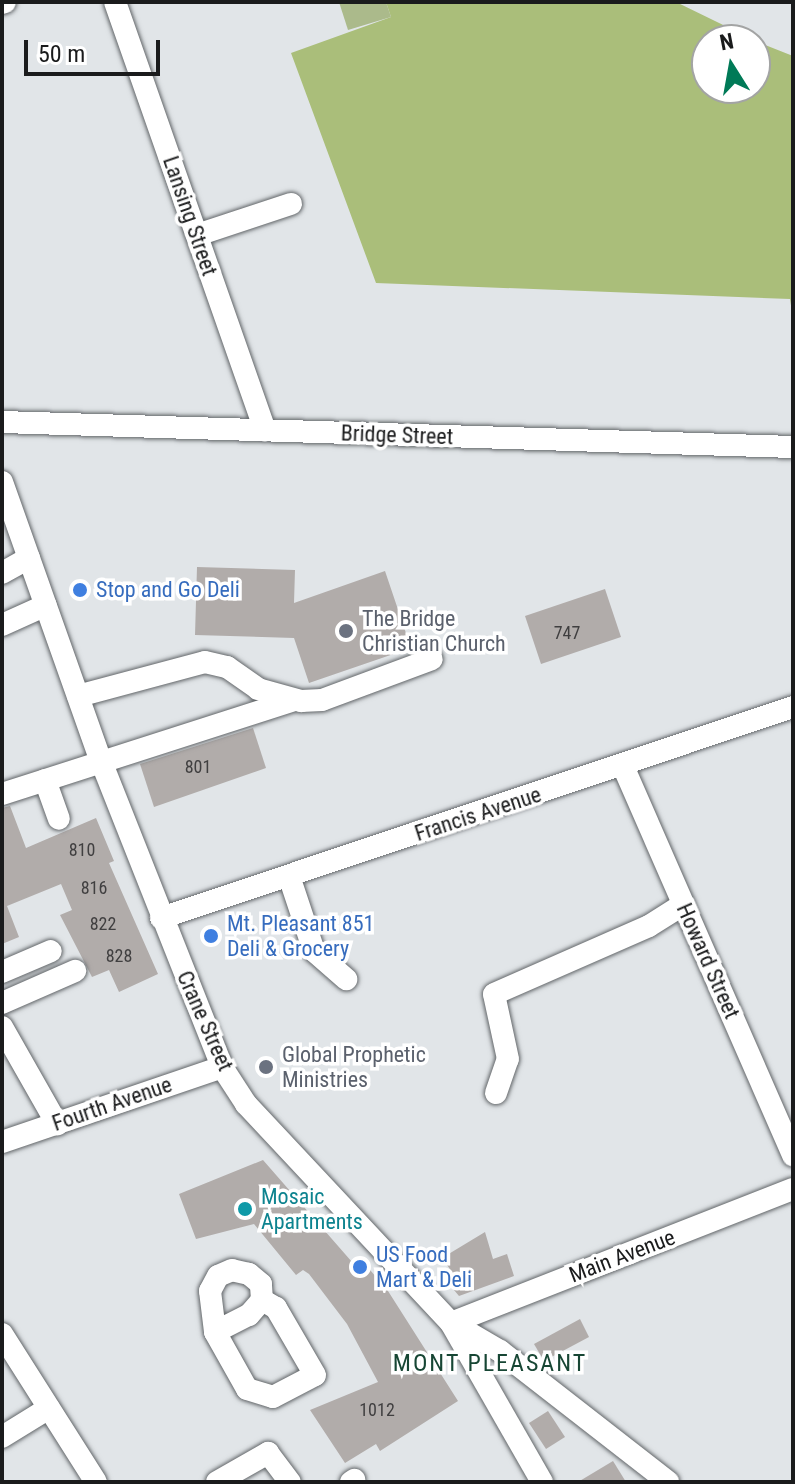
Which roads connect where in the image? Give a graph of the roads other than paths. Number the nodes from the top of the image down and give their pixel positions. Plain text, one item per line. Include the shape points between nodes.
1 (115, 2) edge
2 (291, 204) dead end
3 (197, 235) junction
4 (2, 422) edge
5 (265, 431) junction
6 (793, 447) edge
7 (2, 482) edge
8 (29, 558) junction
9 (2, 573) edge
10 (46, 605) junction
11 (2, 625) edge
12 (432, 659) dead end
13 (78, 696) junction
14 (295, 699) junction
15 (793, 707) edge
16 (101, 761) junction
17 (623, 766) junction
18 (45, 780) junction
19 (2, 794) edge
20 (59, 819) dead end
21 (289, 876) junction
22 (684, 904) junction
23 (161, 918) junction
24 (51, 951) dead end
25 (75, 971) dead end
26 (2, 972) edge
27 (346, 979) dead end
28 (2, 1003) edge
29 (2, 1027) edge
30 (222, 1067) junction
31 (496, 1093) dead end
32 (57, 1124) junction
33 (2, 1142) edge
34 (793, 1155) edge
35 (793, 1189) edge
36 (262, 1300) junction
37 (451, 1323) junction
38 (215, 1332) junction
39 (2, 1334) edge
40 (49, 1408) junction
41 (2, 1437) edge
42 (96, 1482) edge
43 (217, 1482) edge
44 (290, 1482) edge
45 (542, 1482) edge
46 (668, 1482) edge

1 - 3 street, Lansing Street
2 - 3 street
3 - 5 street, Lansing Street
4 - 5 street, Bridge Street
5 - 6 street, Bridge Street
7 - 8 street, Crane Street
8 - 9 street
8 - 10 street, Crane Street
10 - 11 street
10 - 13 street, Crane Street
12 - 14 street via 322,700
13 - 14 street via 205,662 227,667 258,689
13 - 16 street, Crane Street
14 - 16 street
15 - 17 street, Francis Avenue
16 - 18 street
16 - 23 street, Crane Street
17 - 21 street, Francis Avenue
17 - 22 street, Howard Street
18 - 19 street
18 - 20 street
21 - 23 street, Francis Avenue
21 - 27 street via 314,951
22 - 31 street via 649,926 494,994 508,1059
22 - 34 street, Howard Street
23 - 30 street, Crane Street
24 - 26 street
25 - 28 street
29 - 32 street
30 - 32 street, Fourth Avenue
30 - 37 street, Crane Street via 246,1104
32 - 33 street, Fourth Avenue
35 - 37 street, Main Avenue
36 - 38 street via 249,1315
36 - 38 street via 261,1284 249,1274 232,1270 218,1276 210,1291
36 - 38 street via 276,1308 315,1375 273,1397 256,1395
37 - 45 street, Crane Street
37 - 46 street via 500,1351
39 - 40 street
40 - 41 street
40 - 42 street
43 - 44 street via 268,1453

